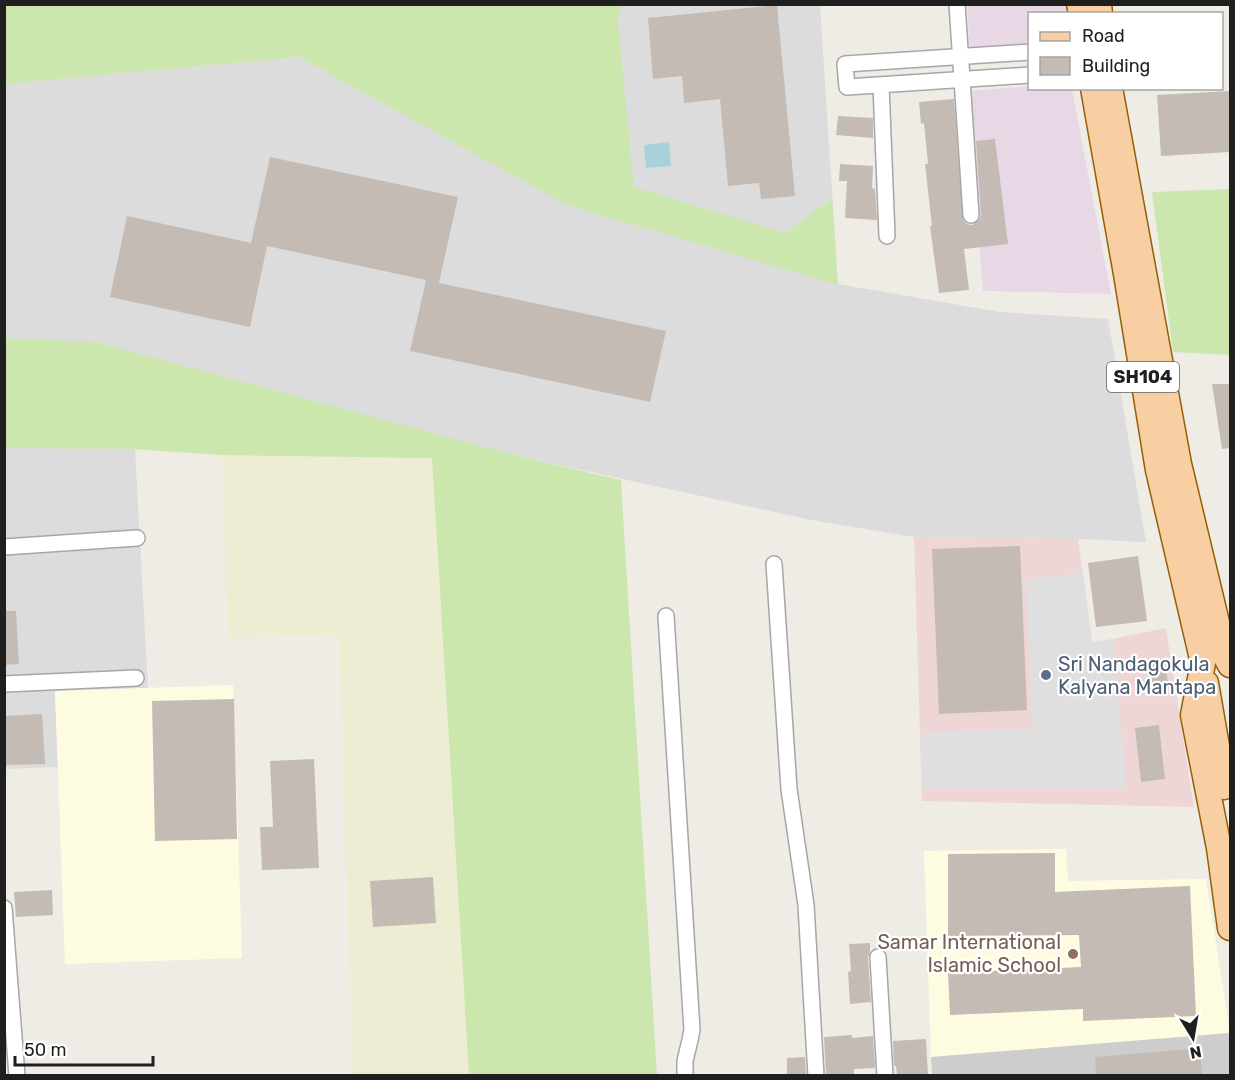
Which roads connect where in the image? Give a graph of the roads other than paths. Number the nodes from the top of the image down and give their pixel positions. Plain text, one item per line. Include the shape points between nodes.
1 (957, 4) edge
2 (1028, 52) edge
3 (960, 57) junction
4 (1028, 75) edge
5 (962, 80) junction
6 (881, 85) junction
7 (1093, 90) edge
8 (1110, 90) edge
9 (971, 215) dead end
10 (887, 236) dead end
11 (137, 538) dead end
12 (4, 547) edge
13 (774, 564) dead end
14 (666, 616) dead end
15 (1220, 661) edge
16 (136, 678) dead end
17 (1230, 683) edge
18 (4, 684) edge
19 (1227, 840) edge
20 (4, 908) edge
21 (1230, 928) edge
22 (878, 957) dead end
23 (17, 1076) edge
24 (685, 1076) edge
25 (816, 1076) edge
26 (885, 1076) edge

1 - 3 street
2 - 3 street
3 - 5 street
3 - 6 street via 845,64 847,87
4 - 5 street
5 - 6 street
5 - 9 street
6 - 10 street
7 - 15 main road, SH104 via 1158,470
8 - 15 main road, SH104 via 1179,464
11 - 12 street
13 - 25 street via 789,789 807,904
14 - 24 street via 692,1030
15 - 17 main road, SH104
15 - 19 main road, SH104 via 1212,716
15 - 19 main road, SH104 via 1193,715
16 - 18 street
19 - 21 main road, SH104
20 - 23 street
22 - 26 street

